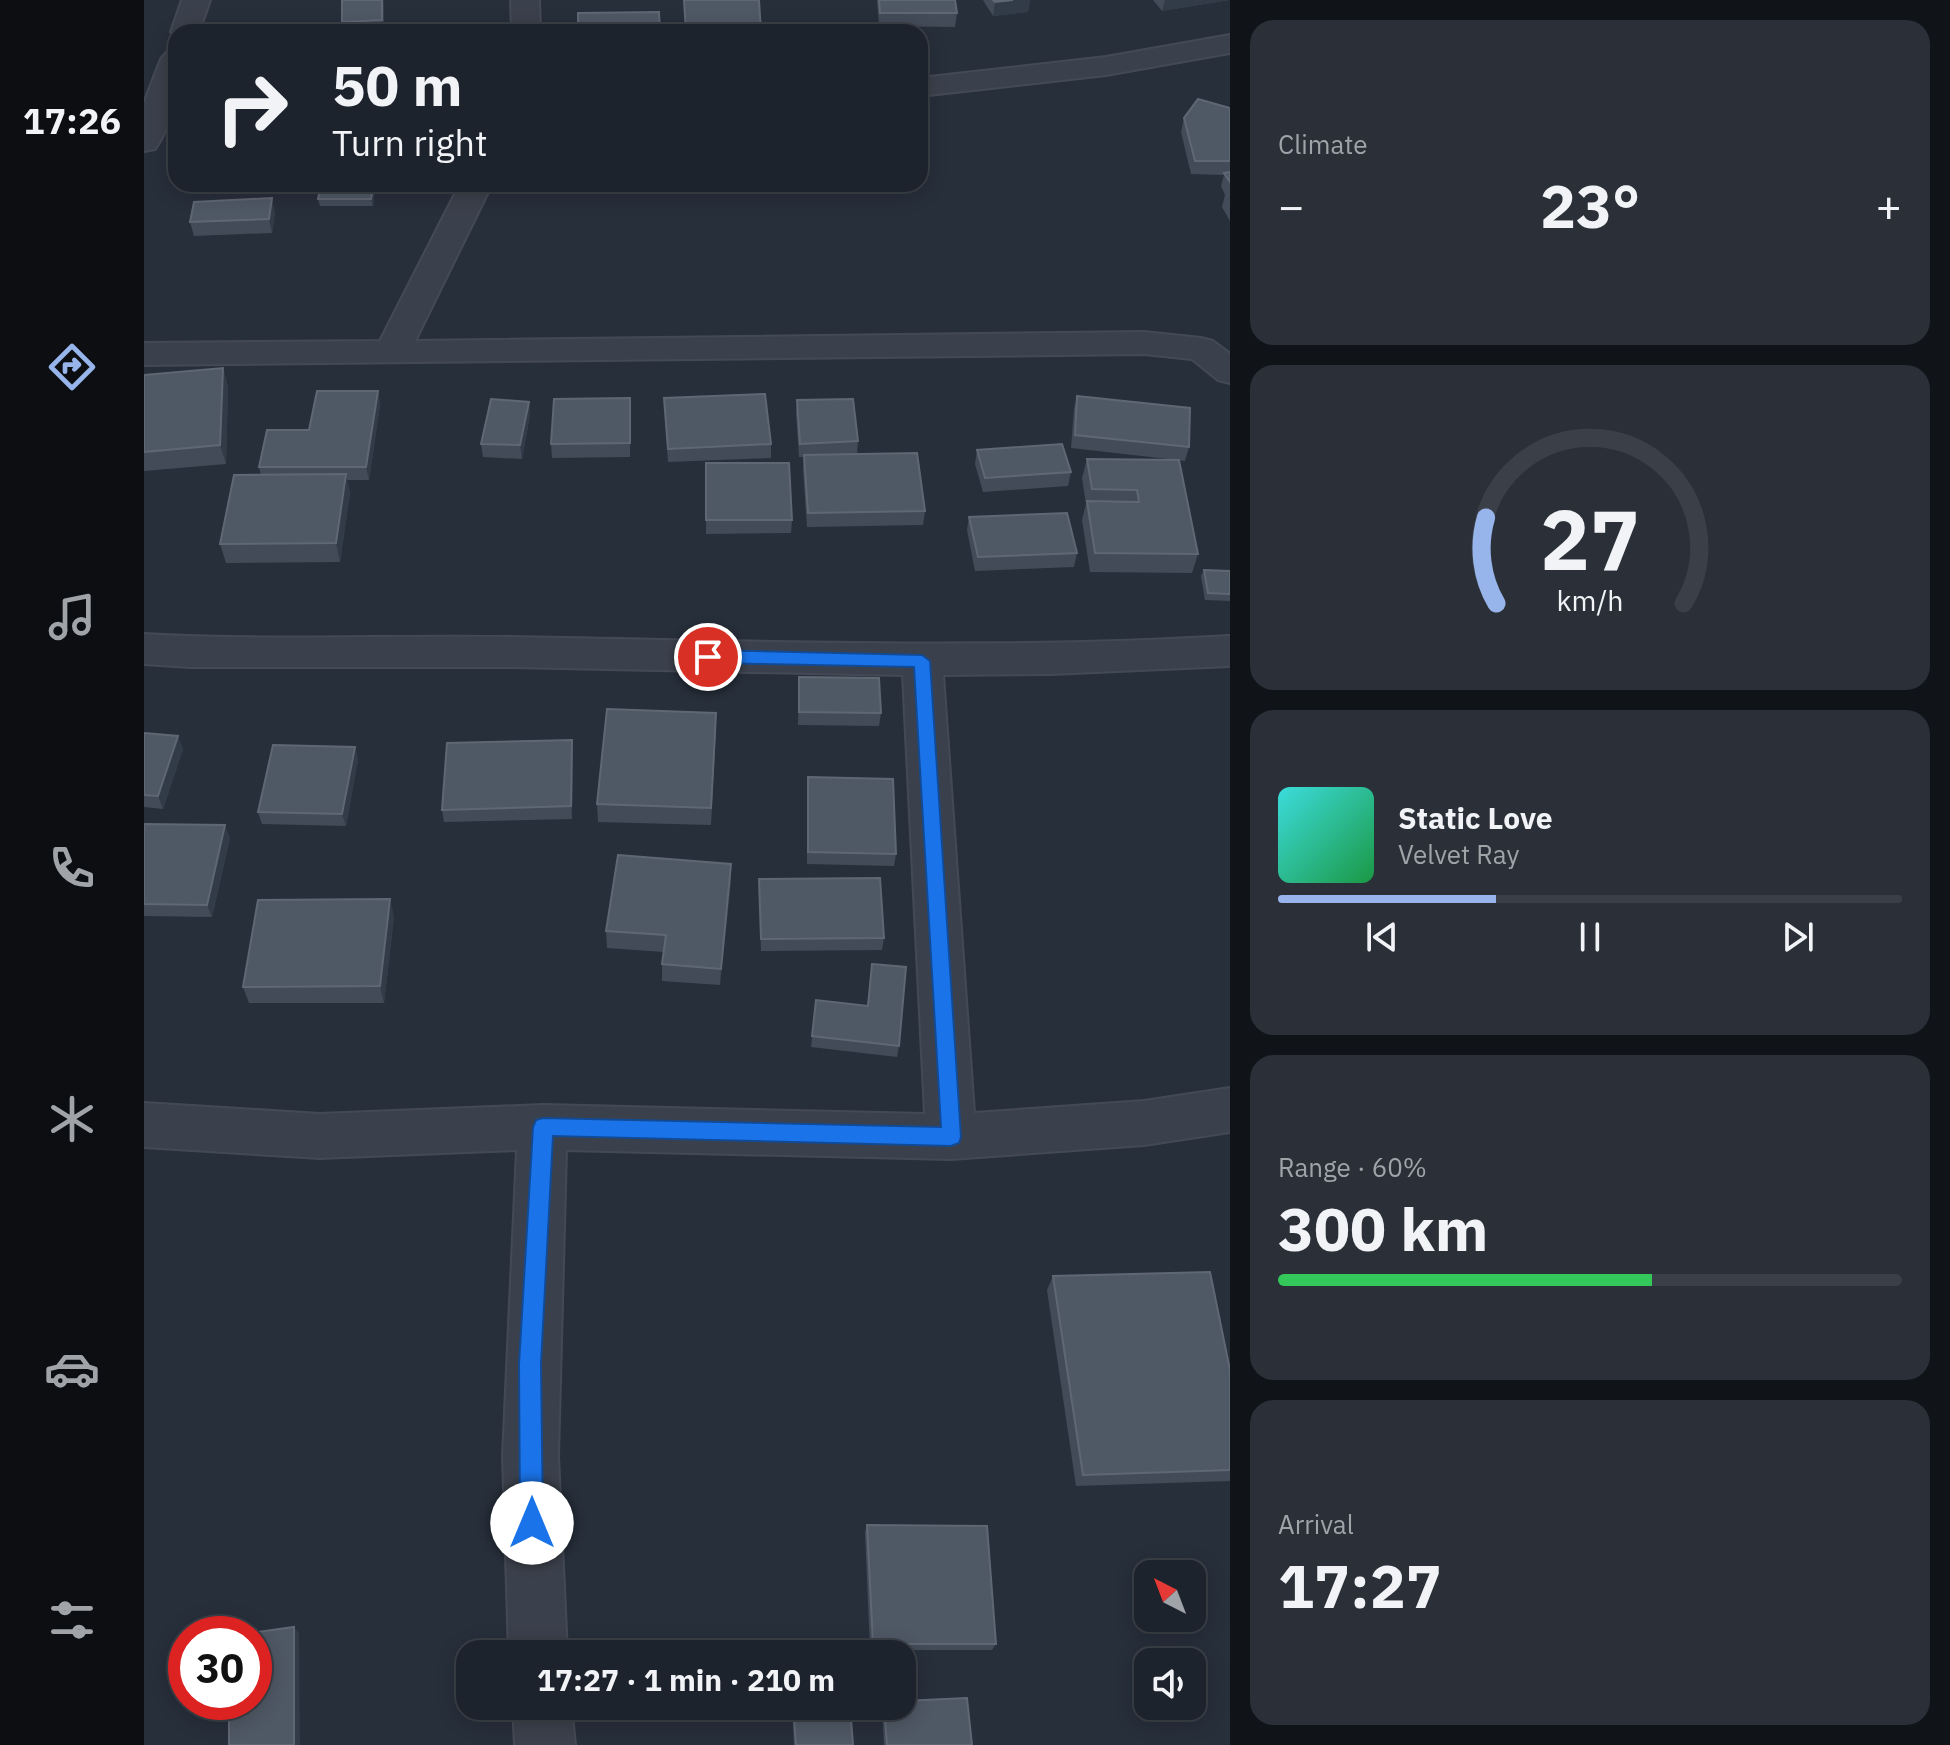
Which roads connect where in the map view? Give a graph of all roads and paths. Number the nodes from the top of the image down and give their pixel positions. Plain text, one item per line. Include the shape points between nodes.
1 (196, 0) edge
2 (525, 0) edge
3 (188, 24) edge
4 (526, 24) edge
5 (1230, 44) edge
6 (168, 78) edge
7 (928, 86) edge
8 (148, 126) edge
9 (472, 192) edge
10 (390, 352) junction
11 (144, 354) edge
12 (1230, 372) edge
13 (144, 649) edge
14 (1230, 651) edge
15 (922, 661) junction
16 (1230, 1110) edge
17 (144, 1125) edge
18 (543, 1127) junction
19 (951, 1137) junction
20 (537, 1640) edge
21 (543, 1720) edge
22 (545, 1745) edge

1 - 3 street
2 - 4 street
5 - 7 street via 1106,66
6 - 8 street
9 - 10 street via 408,326
10 - 11 street
10 - 12 street via 1144,343 1201,349
13 - 15 street
14 - 15 street
15 - 19 street
16 - 19 street via 1144,1123
17 - 18 street via 320,1136
18 - 19 street
18 - 20 street via 530,1364
21 - 22 street

